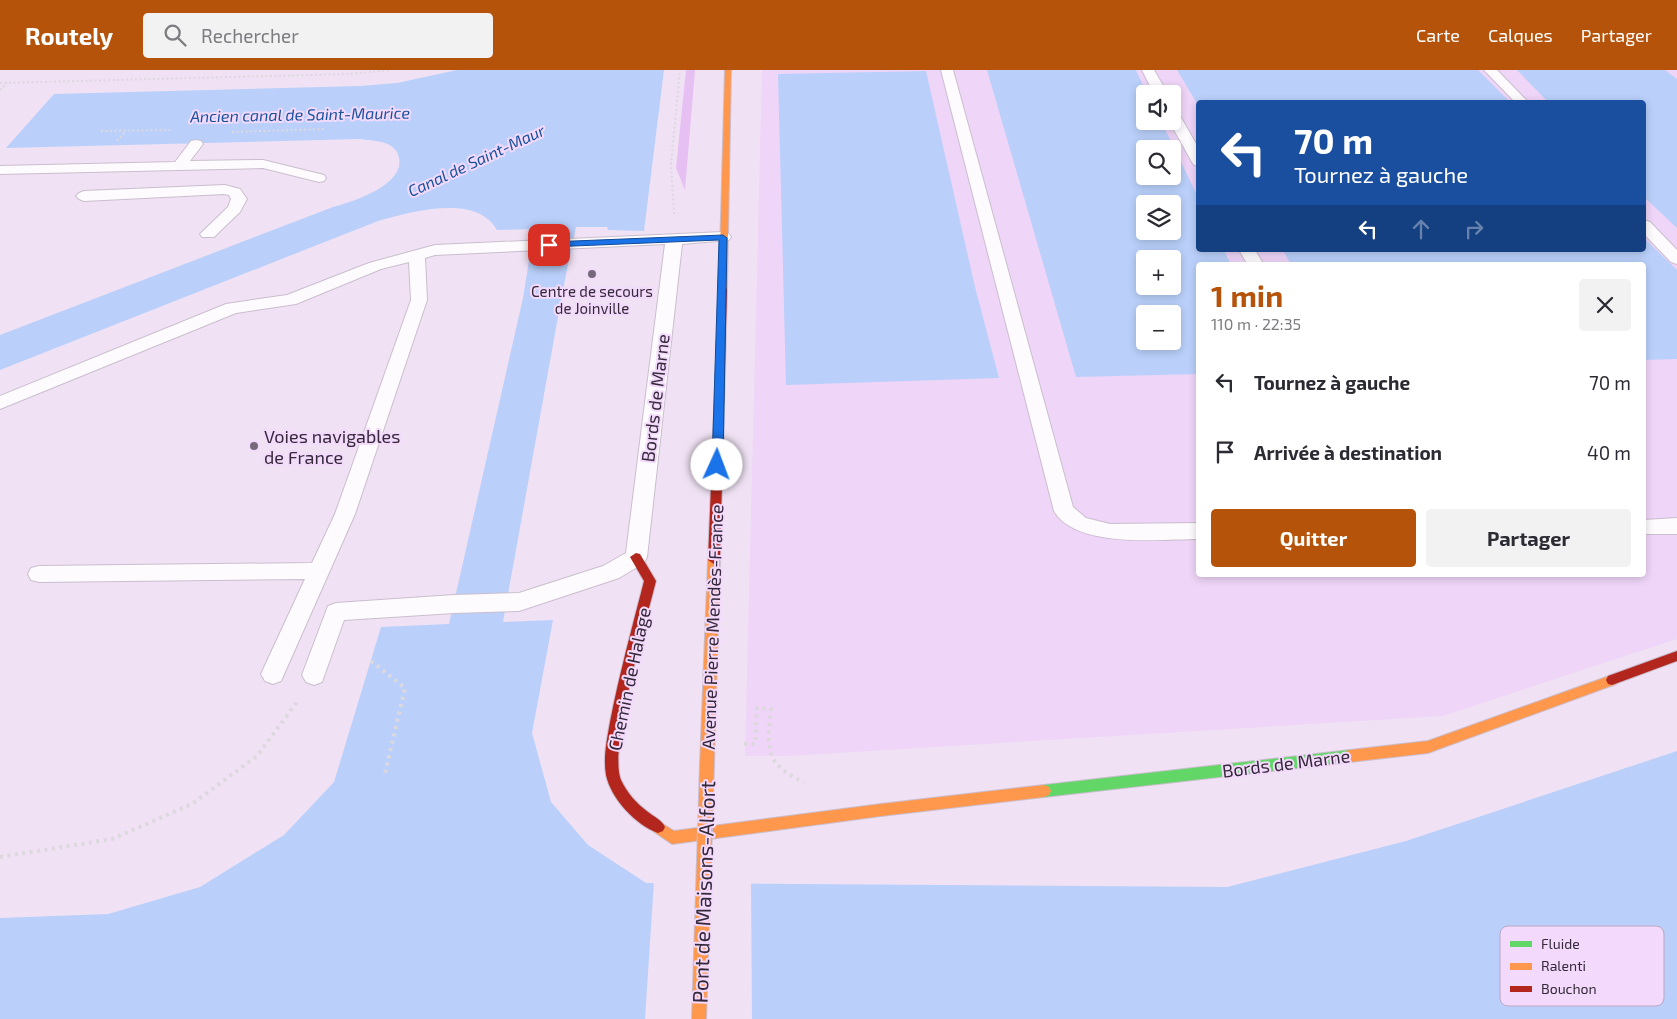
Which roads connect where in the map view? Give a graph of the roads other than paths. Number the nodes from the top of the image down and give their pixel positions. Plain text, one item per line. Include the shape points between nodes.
1 (728, 70) edge
2 (947, 70) edge
3 (1148, 70) edge
4 (1490, 70) edge
5 (1156, 85) edge
6 (1520, 100) edge
7 (1181, 130) edge
8 (196, 144) dead end
9 (1196, 157) edge
10 (179, 166) junction
11 (103, 168) junction
12 (0, 170) edge
13 (319, 178) dead end
14 (1646, 228) edge
15 (208, 234) dead end
16 (723, 238) junction
17 (674, 240) junction
18 (417, 255) junction
19 (1677, 259) edge
20 (0, 403) edge
21 (1677, 526) edge
22 (1646, 527) edge
23 (1196, 531) edge
24 (636, 557) junction
25 (319, 571) junction
26 (39, 574) dead end
27 (1677, 656) edge
28 (273, 674) dead end
29 (314, 675) road end
30 (707, 765) joint
31 (882, 810) joint
32 (699, 1019) edge

1 - 16 main road, Avenue Pierre Mendès-France
2 - 23 lane via 1064,511 1079,523 1110,532
3 - 5 lane
4 - 6 lane
7 - 9 lane
8 - 10 lane
10 - 11 lane
10 - 13 lane via 263,164
11 - 12 lane
11 - 15 lane via 81,201 224,189 235,192 240,199 235,209
14 - 19 lane
16 - 17 lane
16 - 30 main road, Avenue Pierre Mendès-France
17 - 18 lane via 434,250
17 - 24 lane, Bords de Marne
18 - 20 lane via 375,266 290,300 232,308
18 - 25 lane via 419,300 345,514
21 - 22 lane
24 - 29 lane via 610,572 519,602 336,612
24 - 31 main road, Chemin de Halage via 650,582 613,738 612,775 629,806 672,838
25 - 26 lane
25 - 28 lane
27 - 31 main road, Bords de Marne via 1428,747
30 - 32 main road, Pont de Maisons-Alfort, bridge

